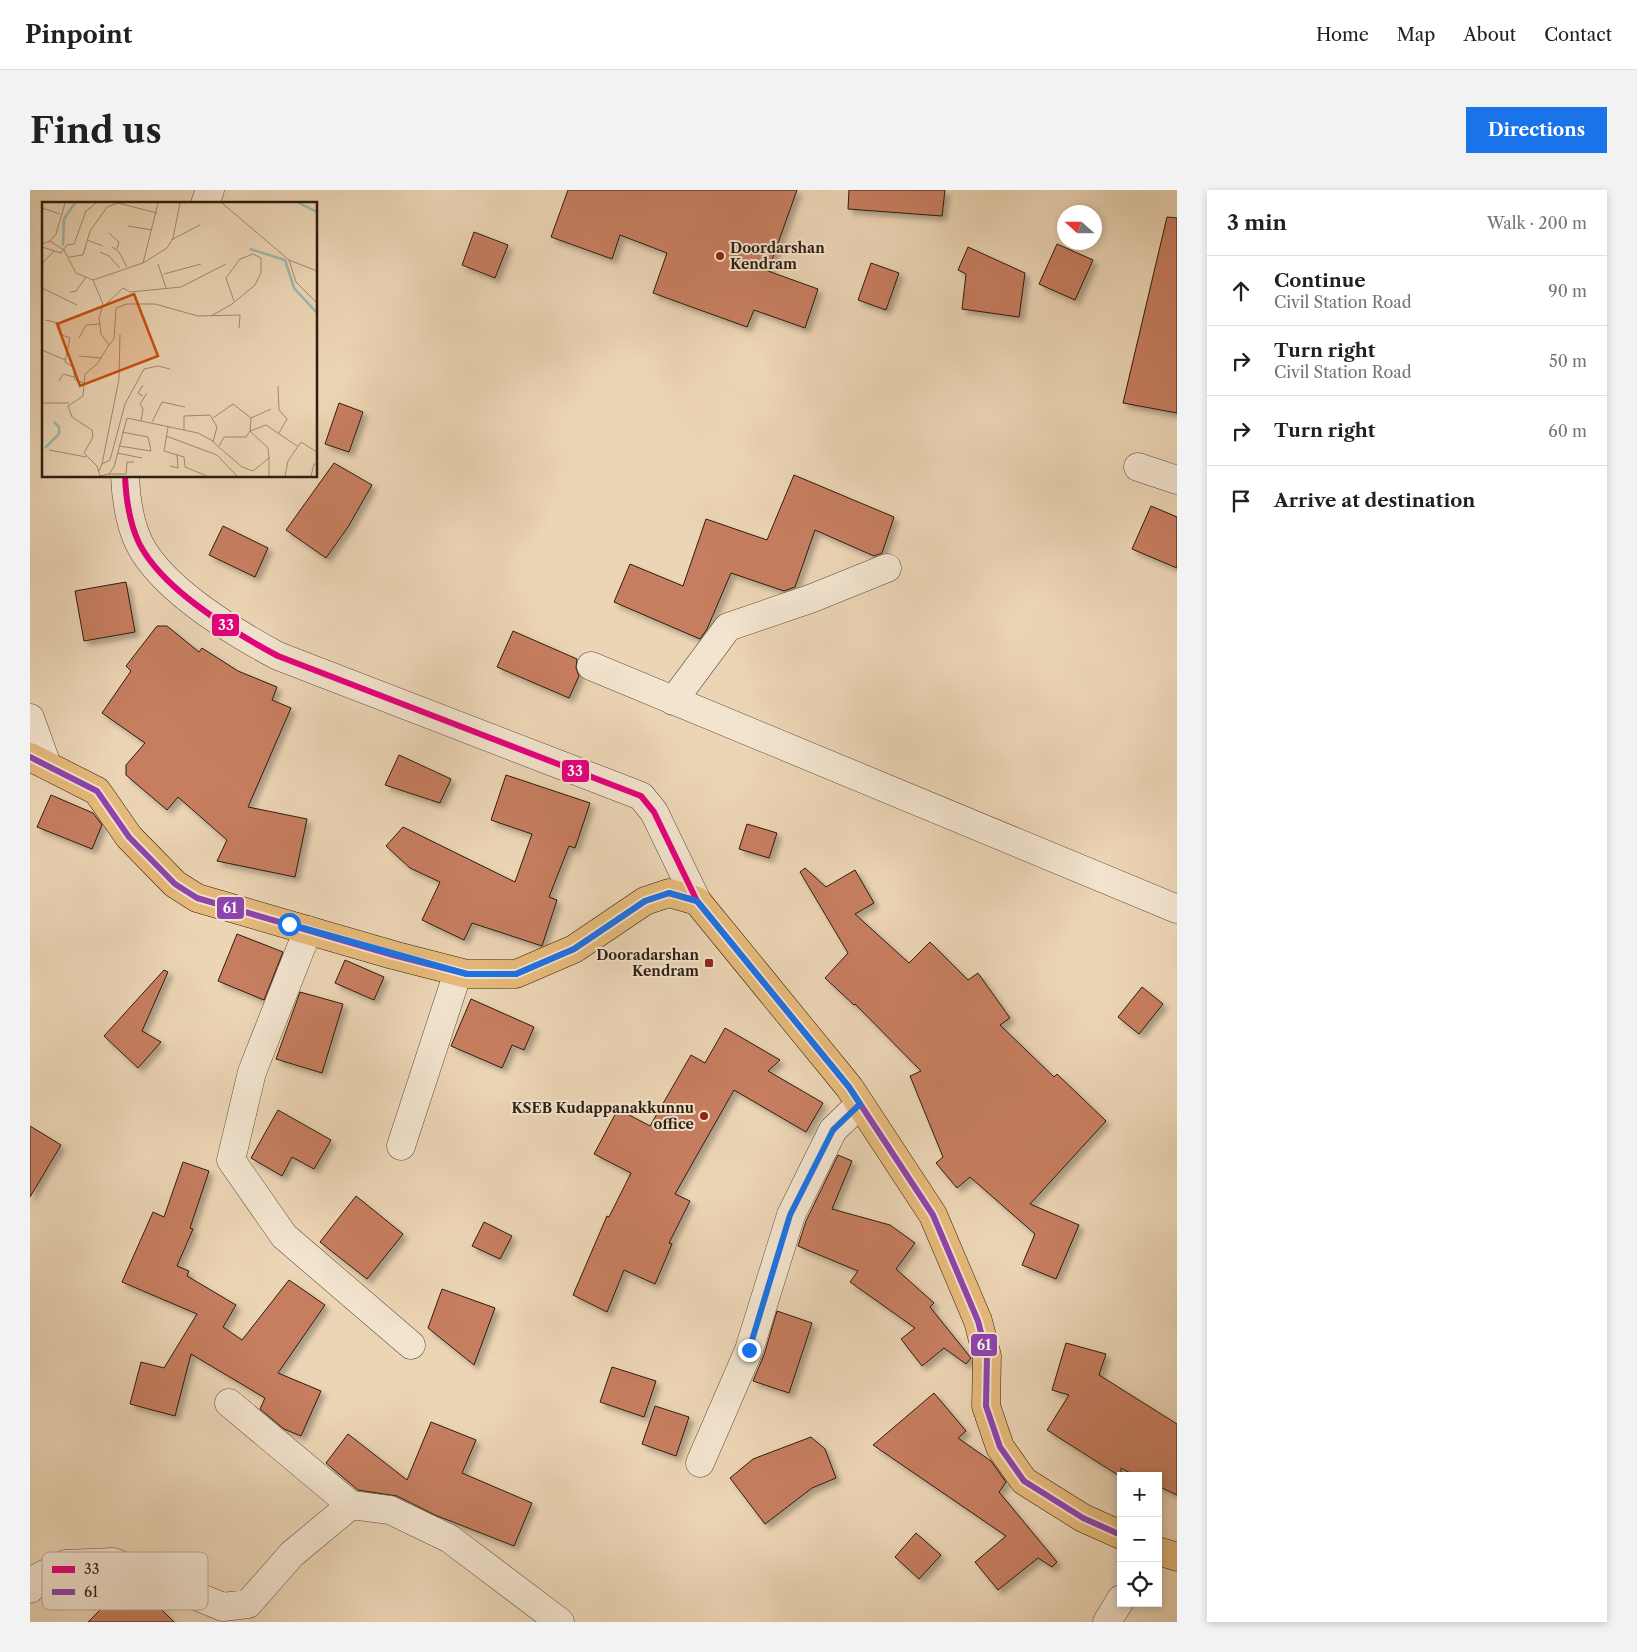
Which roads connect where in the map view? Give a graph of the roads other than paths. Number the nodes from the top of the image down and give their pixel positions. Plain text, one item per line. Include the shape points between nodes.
1 (210, 190) edge
2 (206, 202) edge
3 (1138, 467) dead end
4 (125, 478) edge
5 (1177, 480) edge
6 (886, 568) dead end
7 (591, 666) dead end
8 (673, 701) junction
9 (30, 718) edge
10 (39, 761) edge
11 (697, 901) junction
12 (1177, 909) edge
13 (308, 930) junction
14 (458, 972) junction
15 (860, 1104) junction
16 (401, 1146) dead end
17 (411, 1345) dead end
18 (230, 1403) dead end
19 (700, 1463) dead end
20 (351, 1505) junction
21 (1117, 1533) edge
22 (1162, 1552) edge
23 (1177, 1557) edge
24 (42, 1576) edge
25 (30, 1589) edge
26 (208, 1601) edge
27 (1117, 1606) edge
28 (560, 1622) edge
29 (1108, 1622) edge

1 - 2 street
3 - 5 street
4 - 11 street via 131,522 153,566 231,630 278,656 641,796 654,812
6 - 8 street via 728,628
7 - 8 street
8 - 12 street
9 - 10 street
10 - 13 main road via 97,791 130,837 175,884 198,898 224,907
11 - 14 main road via 669,893 645,901 574,949 516,974
11 - 15 main road
13 - 14 main road
13 - 17 street via 252,1072 231,1160 284,1236
14 - 16 street
15 - 19 street via 833,1130 790,1215 749,1350
15 - 21 main road via 932,1215 978,1321 987,1356 986,1406 1000,1448 1024,1481 1083,1518
18 - 20 street
20 - 26 street via 292,1554 248,1604 223,1607
20 - 28 street via 390,1510 450,1539
22 - 23 main road
24 - 25 street via 35,1579
27 - 29 street

